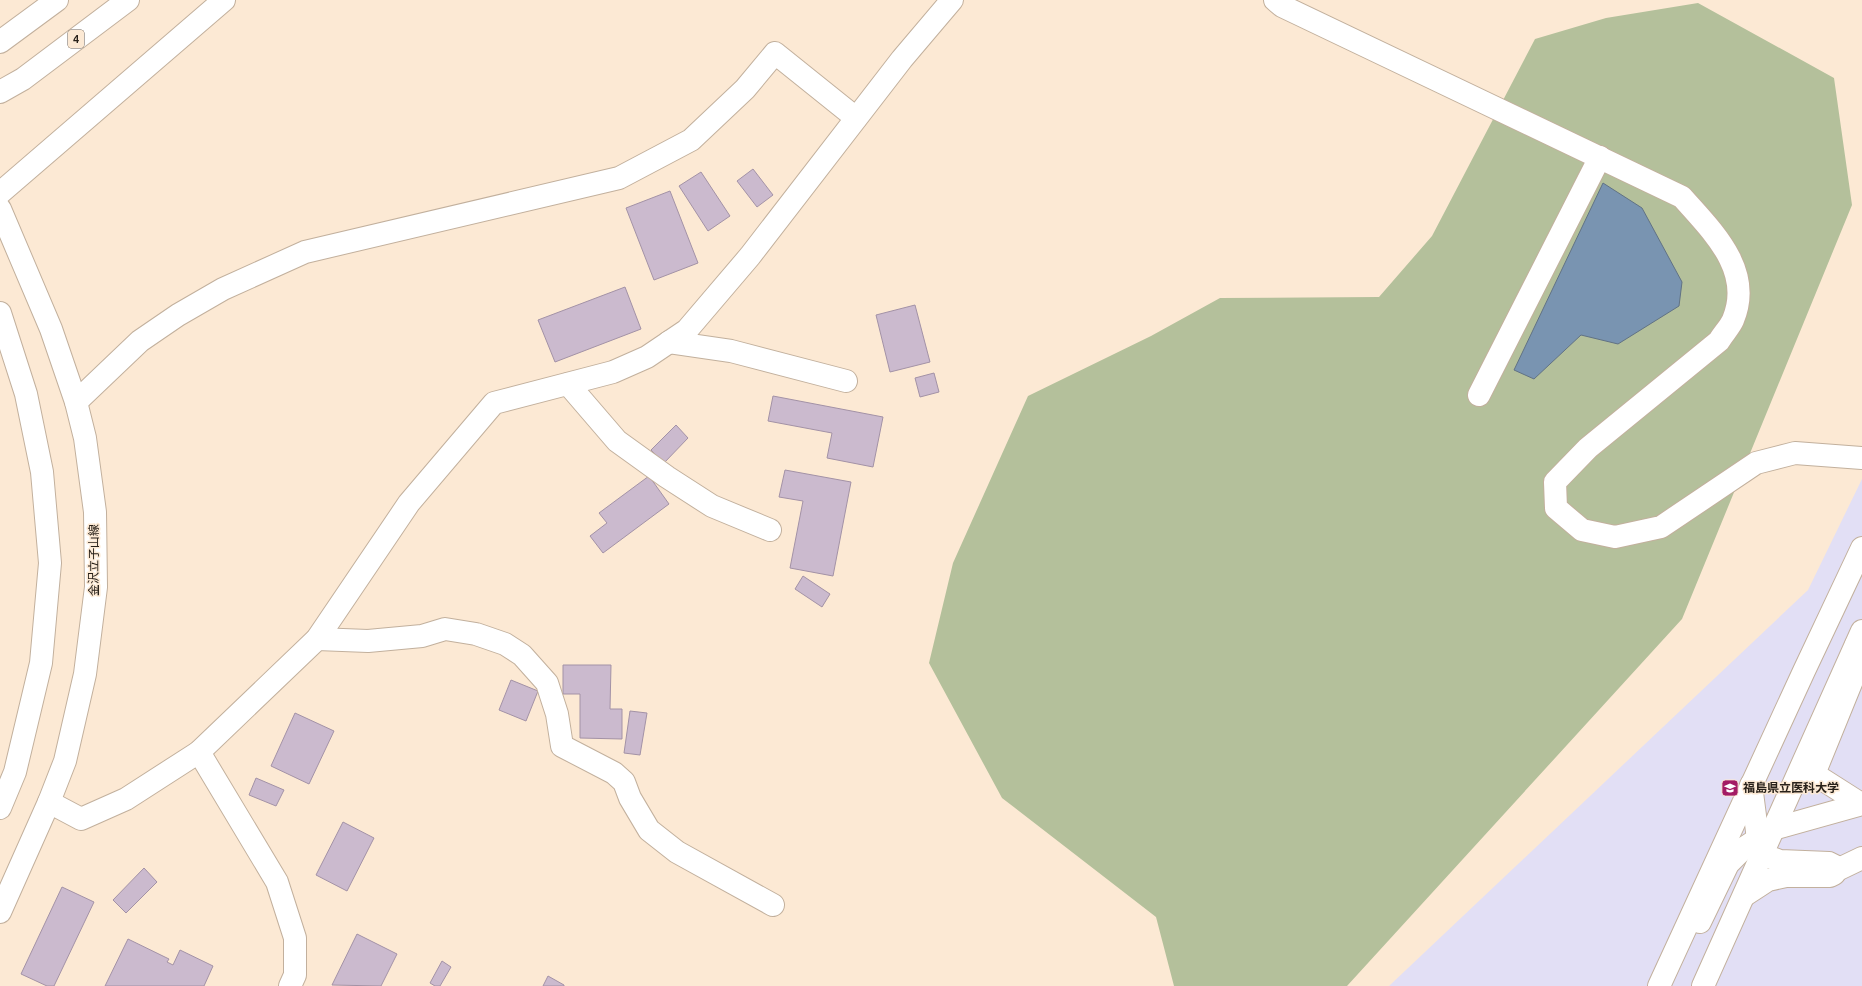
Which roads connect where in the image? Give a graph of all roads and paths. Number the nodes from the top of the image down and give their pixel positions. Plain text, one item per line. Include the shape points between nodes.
1 (57, 0) edge
2 (128, 0) edge
3 (224, 0) edge
4 (952, 0) edge
5 (1275, 0) edge
6 (0, 42) edge
7 (0, 92) edge
8 (856, 118) junction
9 (1600, 157) junction
10 (0, 193) edge
11 (0, 209) edge
12 (0, 313) edge
13 (669, 342) junction
14 (846, 381) dead end
15 (568, 384) junction
16 (1479, 395) dead end
17 (76, 402) junction
18 (1862, 458) edge
19 (770, 530) dead end
20 (1862, 548) edge
21 (1859, 638) edge
22 (317, 639) junction
23 (199, 752) junction
24 (1751, 785) junction
25 (49, 802) junction
26 (1861, 804) edge
27 (0, 808) edge
28 (1765, 840) junction
29 (1862, 858) edge
30 (1837, 870) junction
31 (1745, 895) junction
32 (773, 905) dead end
33 (0, 912) edge
34 (290, 986) edge
35 (1659, 986) edge
36 (1668, 986) edge
37 (1703, 986) edge

1 - 6 main road
2 - 7 main road, 4 via 23,79
3 - 10 main road
4 - 8 main road
5 - 9 main road via 1282,6
8 - 13 main road via 750,256 687,330
8 - 17 main road via 775,53 745,89 691,140 619,178 305,252 223,290 178,315 140,341
9 - 16 main road
9 - 18 main road via 1682,197 1716,236 1734,264 1740,296 1733,321 1719,341 1588,448 1554,482 1556,508 1582,530 1615,537 1661,527 1756,463 1795,453
11 - 17 main road, 金沢立子山線 via 51,329
12 - 27 main road via 26,394 42,472 50,563 41,663 15,772
13 - 14 main road via 731,350
13 - 15 main road via 647,357 613,372
15 - 19 main road via 617,441 712,506
15 - 22 main road via 494,403 409,503
17 - 25 main road, 金沢立子山線 via 85,438 95,512 96,587 85,674 65,761
20 - 24 main road
21 - 26 main road via 1858,666 1814,774
21 - 28 main road
22 - 23 main road
22 - 32 main road via 368,641 422,636 445,629 476,634 504,644 522,655 547,683 562,746 614,773 624,782 630,798 650,830 677,852
23 - 25 main road via 126,799 81,819
23 - 34 main road via 277,882 295,938 295,975
24 - 28 main road
24 - 35 main road
25 - 33 main road, 金沢立子山線
26 - 28 main road
28 - 30 main road via 1769,857 1780,861 1828,863
28 - 31 main road
28 - 36 main road via 1744,848 1728,864
29 - 30 main road
30 - 31 main road via 1830,876 1786,876 1768,880
31 - 37 main road

